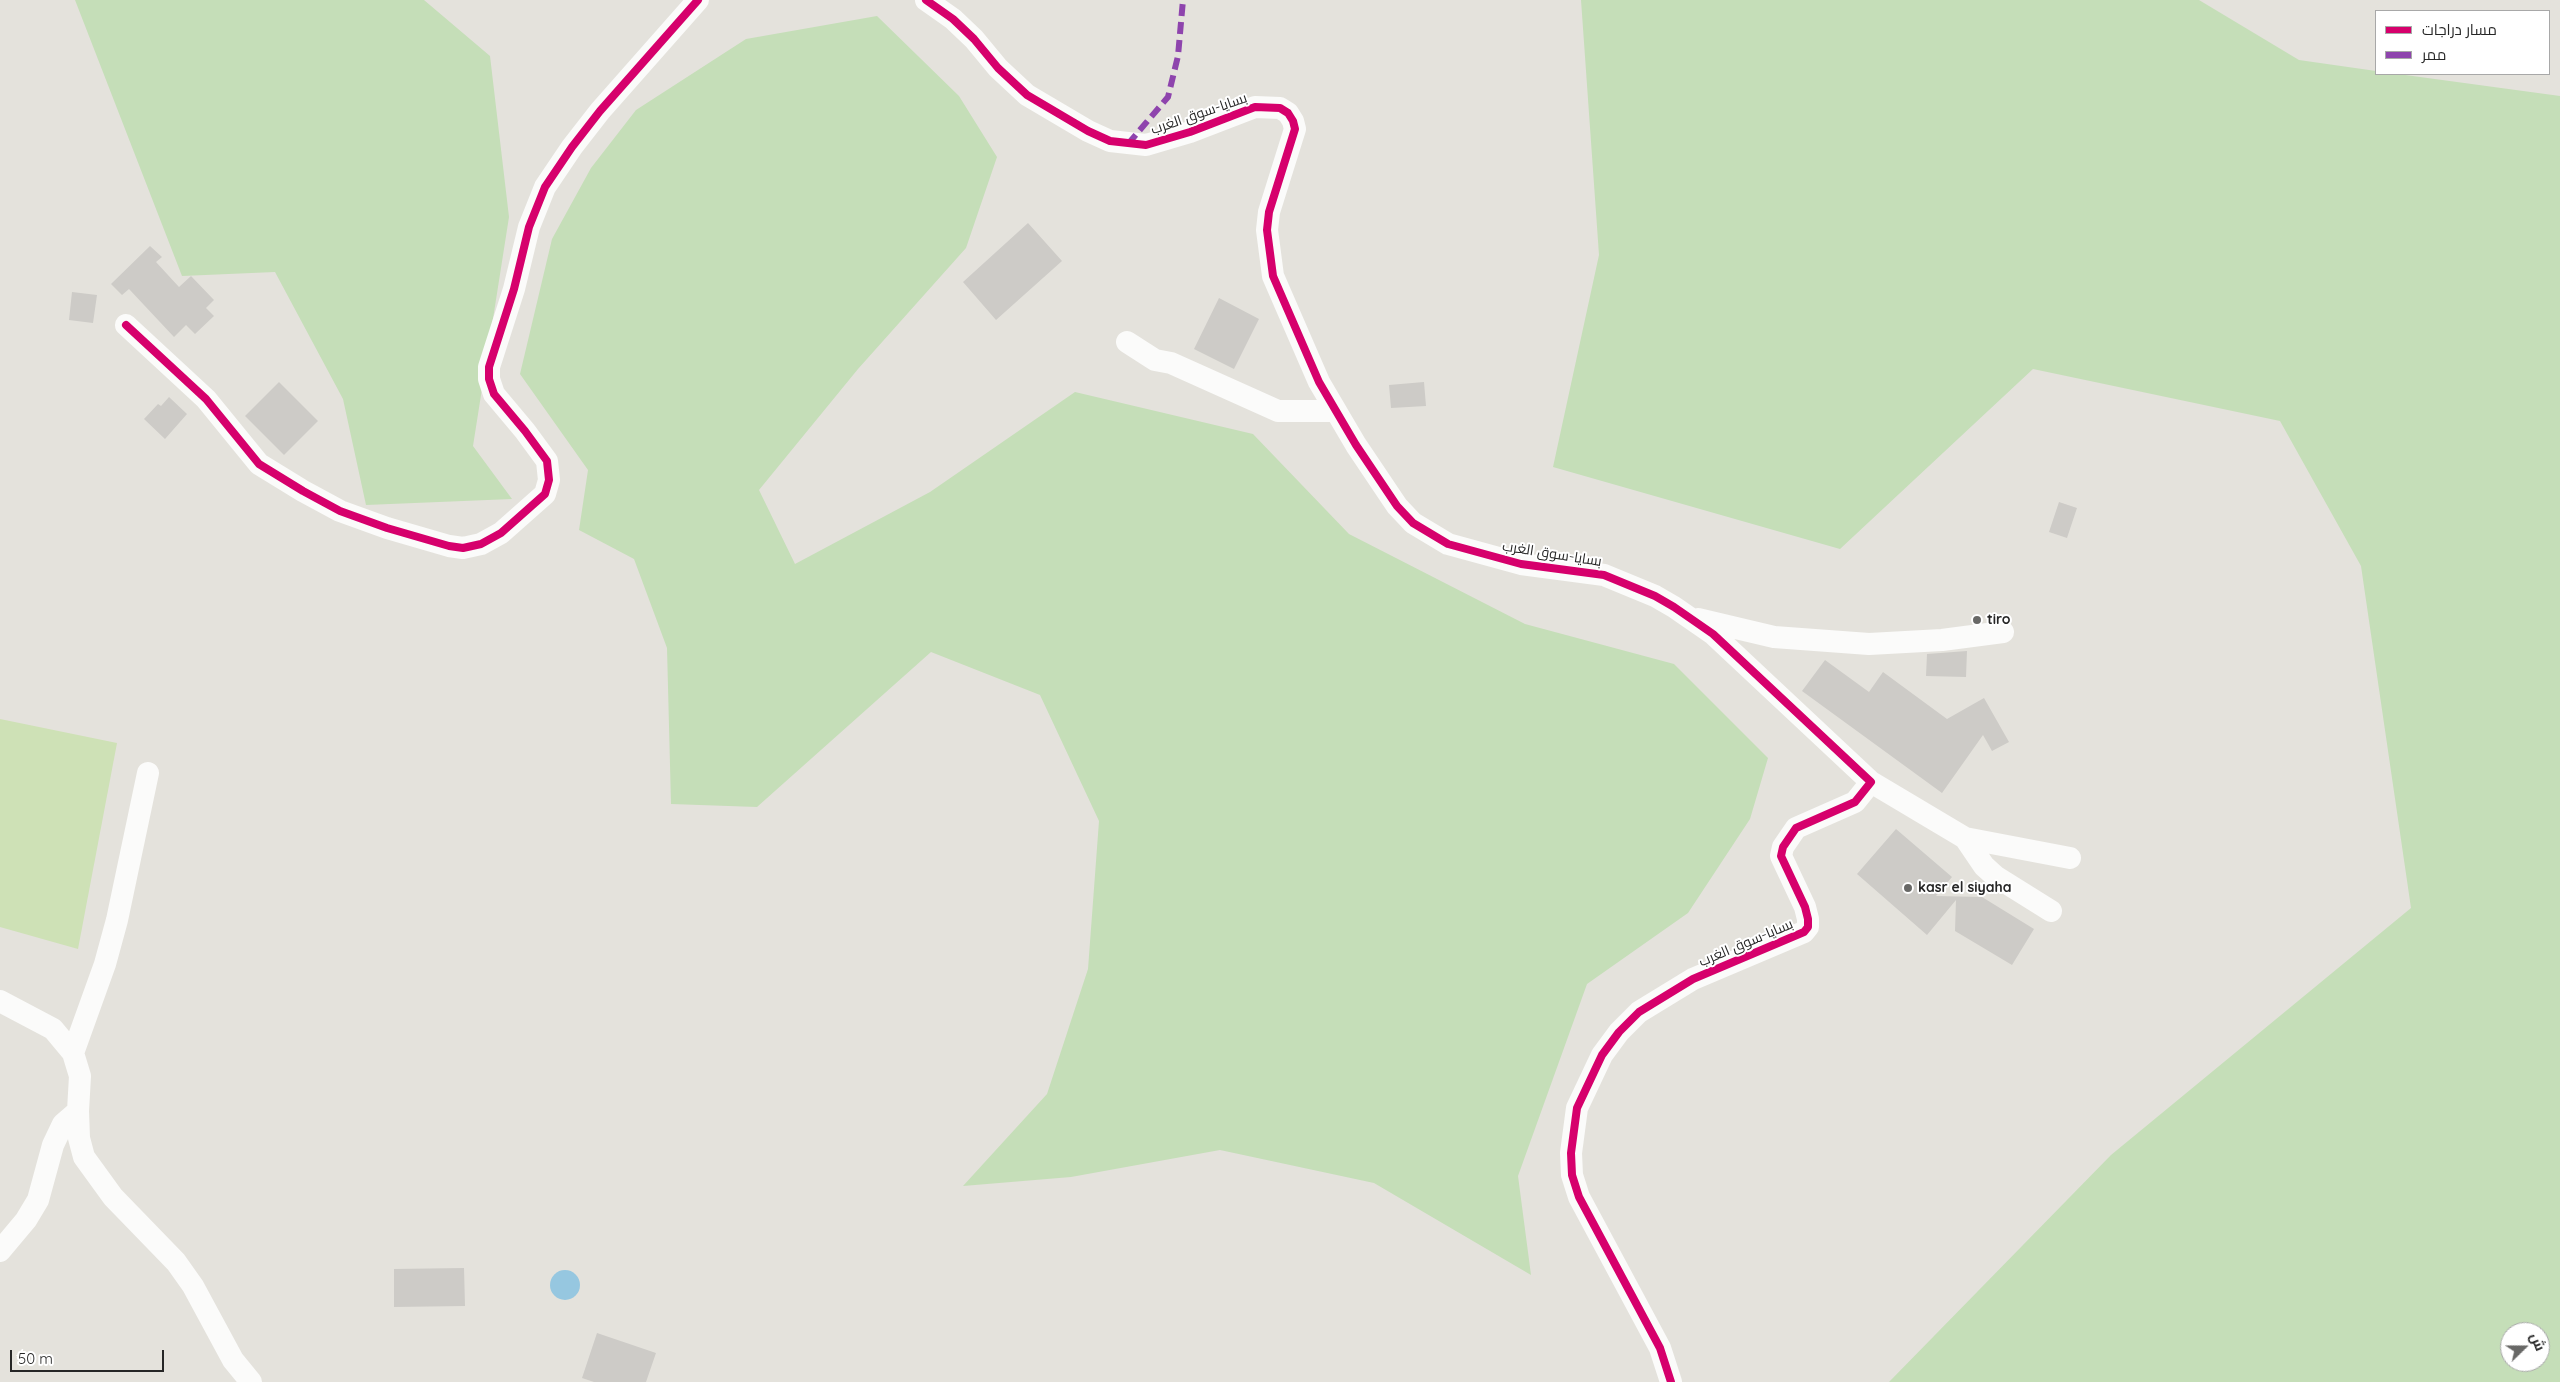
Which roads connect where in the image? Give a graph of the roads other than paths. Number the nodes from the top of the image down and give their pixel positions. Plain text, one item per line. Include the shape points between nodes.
1 (698, 0) edge
2 (926, 0) edge
3 (126, 325) dead end
4 (1127, 342) dead end
5 (1336, 412) junction
6 (1692, 618) junction
7 (2004, 632) dead end
8 (148, 773) dead end
9 (1872, 782) junction
10 (1965, 838) junction
11 (2070, 858) dead end
12 (2051, 911) dead end
13 (0, 1001) edge
14 (73, 1053) junction
15 (78, 1111) junction
16 (0, 1251) edge
17 (251, 1382) edge
18 (1671, 1382) edge

1 - 3 street via 600,111 544,187 529,227 489,366 489,379 494,394 547,462 549,480 545,494 501,533 482,544 463,548 388,528 340,510 259,464 201,407
2 - 5 street, بسايا-سوق الغرب via 953,19 1027,95 1110,141 1146,145 1256,107 1280,108 1288,113 1295,129 1269,212 1273,276 1319,382
4 - 5 street via 1155,360 1172,363 1278,411
5 - 6 street, بسايا-سوق الغرب via 1388,493 1414,523 1431,535 1448,544 1512,562 1604,575 1655,596
6 - 7 street via 1774,637 1869,644
6 - 9 street, بسايا-سوق الغرب
8 - 14 street via 117,920
9 - 10 street
9 - 18 street, بسايا-سوق الغرب via 1855,802 1796,828 1782,847 1781,856 1805,906 1808,927 1804,932 1693,979 1639,1012 1602,1055 1577,1108 1571,1154 1572,1175 1579,1198 1660,1348
10 - 11 street
10 - 12 street via 1994,876
13 - 14 street via 53,1029
14 - 15 street via 80,1076
15 - 16 street via 64,1124 53,1145 38,1200
15 - 17 street via 84,1157 113,1197 176,1262 193,1286 233,1360

